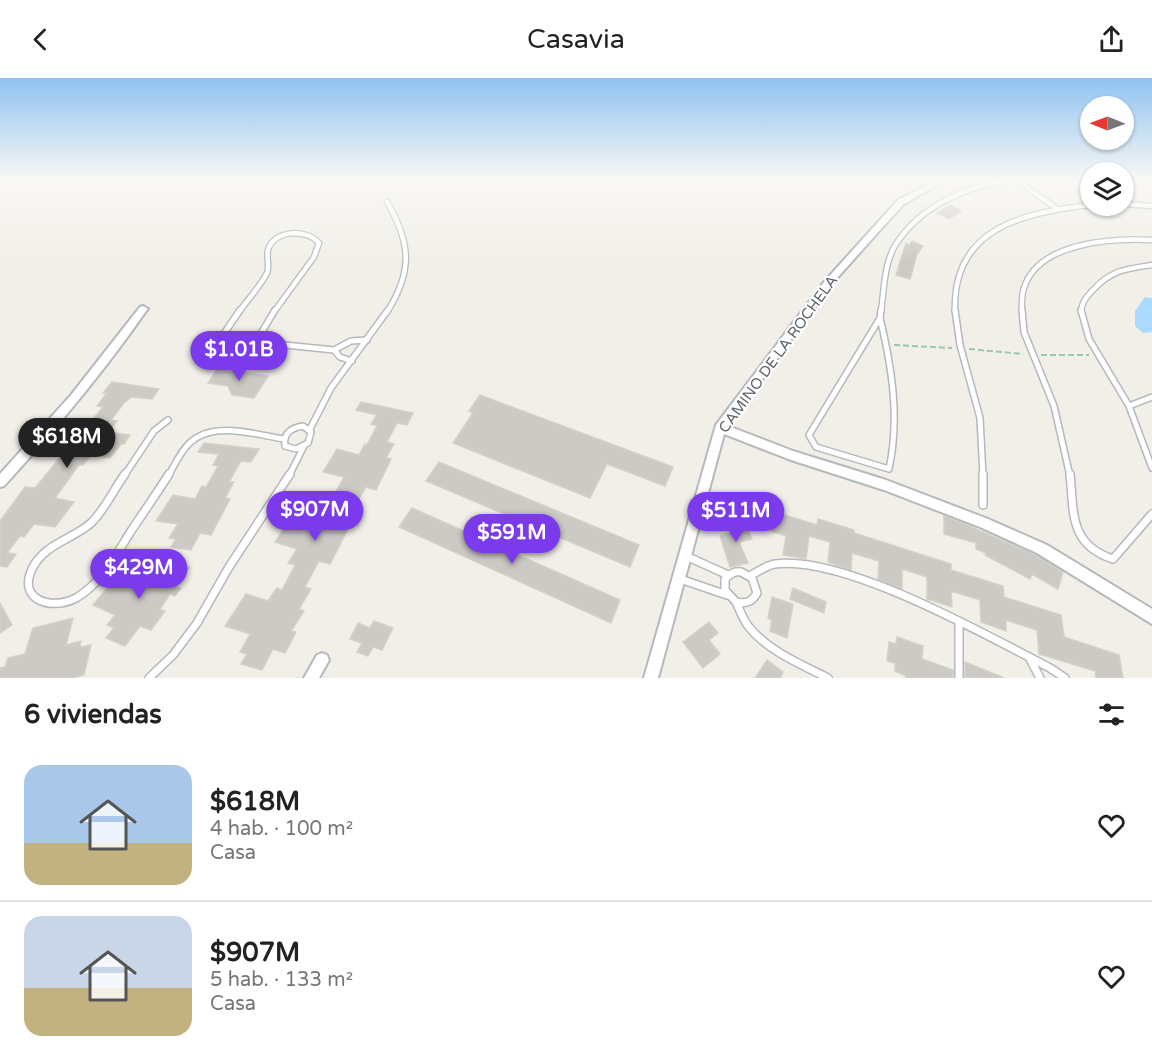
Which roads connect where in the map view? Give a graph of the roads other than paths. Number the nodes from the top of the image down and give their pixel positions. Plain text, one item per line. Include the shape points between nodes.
1 (390, 207) edge
2 (896, 207) edge
3 (934, 207) edge
4 (1067, 207) edge
5 (1056, 208) joint
6 (1152, 240) edge
7 (1152, 265) edge
8 (143, 309) dead end
9 (880, 318) junction
10 (219, 340) dead end
11 (367, 340) junction
12 (334, 350) junction
13 (352, 361) junction
14 (1152, 398) edge
15 (1129, 406) junction
16 (168, 420) dead end
17 (720, 428) junction
18 (310, 429) junction
19 (284, 440) junction
20 (304, 446) junction
21 (1152, 468) edge
22 (0, 482) edge
23 (983, 505) dead end
24 (1152, 514) edge
25 (685, 555) junction
26 (728, 575) junction
27 (750, 576) junction
28 (679, 578) junction
29 (727, 595) junction
30 (736, 602) junction
31 (1152, 617) edge
32 (959, 622) junction
33 (1030, 659) junction
34 (322, 660) dead end
35 (149, 678) edge
36 (311, 678) edge
37 (651, 678) edge
38 (828, 678) edge
39 (958, 678) edge
40 (1040, 678) edge
41 (1065, 678) edge

1 - 11 lane via 405,236 408,256 391,307
2 - 17 street, CAMINO DE LA ROCHELA via 827,284
3 - 9 lane via 895,245
4 - 5 lane
5 - 23 lane via 1027,214 989,234 971,249 956,277 954,317 981,420
6 - 24 lane via 1098,241 1065,250 1042,263 1024,286 1020,322 1053,403 1069,468 1076,525 1083,540 1097,554 1113,559
7 - 15 lane via 1104,277 1082,302 1081,315 1089,339
8 - 22 street via 55,424
9 - 9 lane via 891,365 895,441 889,469 816,447 809,435
10 - 12 lane via 268,271 268,250 274,240 301,233 313,236 319,243 314,257 260,335 275,344
11 - 12 lane via 351,341
11 - 13 lane
12 - 13 lane
13 - 18 lane via 330,390
14 - 15 lane
15 - 21 lane
16 - 19 lane via 154,430 92,522 60,540 34,566 28,584 31,594 40,602 68,601 91,586 114,558 191,441 215,429
17 - 25 street, CAMINO DE LA ROCHELA
17 - 31 street via 984,523 1042,549
18 - 19 lane via 294,428
18 - 20 lane via 312,436
19 - 20 lane via 285,446
20 - 35 lane via 197,623
25 - 26 lane
25 - 28 street, CAMINO DE LA ROCHELA
26 - 27 lane via 737,571
26 - 29 lane via 724,584
27 - 30 lane via 757,588 755,597 747,603
27 - 32 lane via 756,568 774,562 831,569 897,592
28 - 29 lane
28 - 37 street, CAMINO DE LA ROCHELA
29 - 30 lane
30 - 38 lane via 760,639
32 - 33 lane
32 - 39 lane
33 - 40 lane
33 - 41 lane
34 - 36 street

